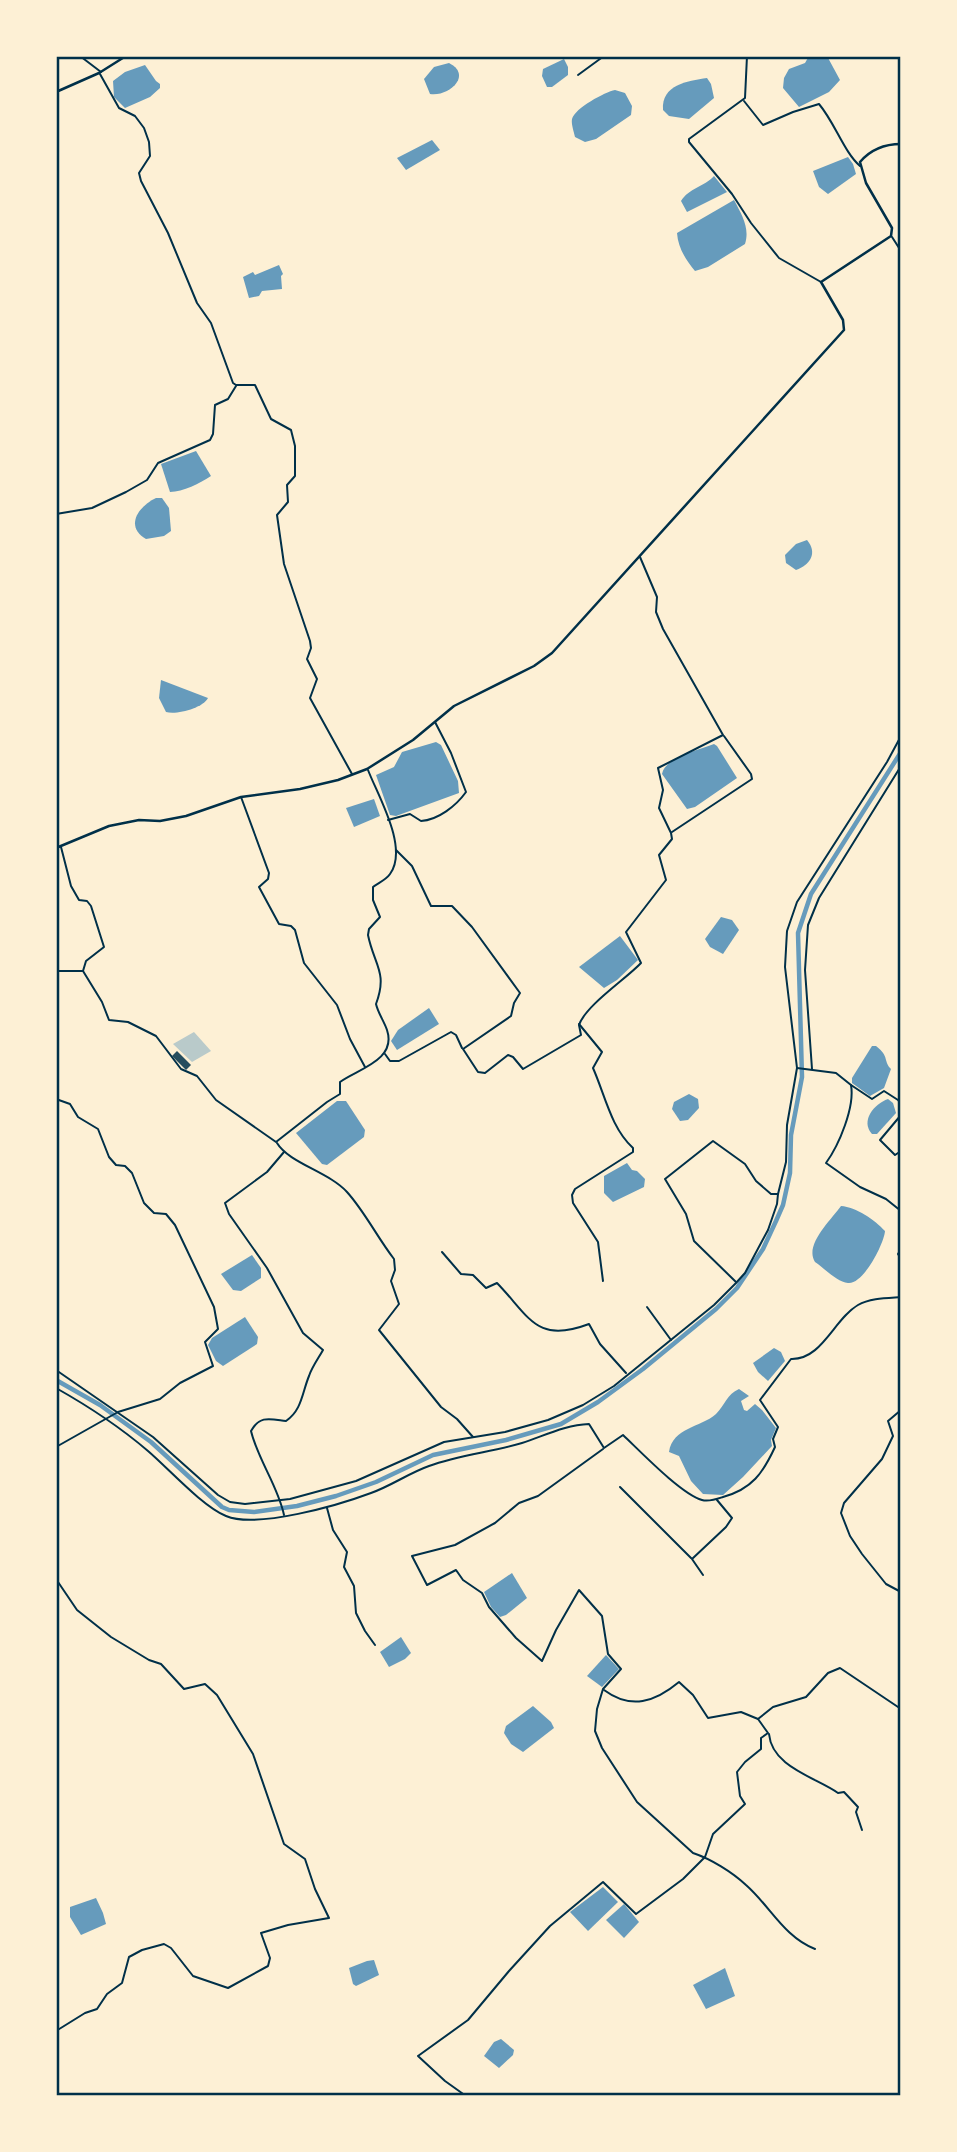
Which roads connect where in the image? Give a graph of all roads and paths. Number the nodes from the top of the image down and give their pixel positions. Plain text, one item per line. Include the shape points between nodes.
1 (80, 56) edge
2 (126, 56) edge
3 (604, 56) edge
4 (747, 56) edge
5 (100, 72) junction
6 (579, 75) dead end
7 (56, 92) edge
8 (743, 100) junction
9 (901, 144) edge
10 (860, 166) junction
11 (891, 236) junction
12 (901, 251) edge
13 (821, 282) junction
14 (236, 385) junction
15 (56, 514) edge
16 (639, 556) junction
17 (434, 722) junction
18 (723, 735) junction
19 (901, 736) edge
20 (901, 765) edge
21 (367, 769) junction
22 (352, 774) junction
23 (241, 797) junction
24 (388, 820) junction
25 (671, 833) junction
26 (61, 846) junction
27 (56, 848) edge
28 (396, 850) junction
29 (56, 971) edge
30 (83, 971) junction
31 (579, 1023) junction
32 (463, 1049) junction
33 (385, 1052) junction
34 (365, 1068) junction
35 (797, 1068) junction
36 (812, 1069) junction
37 (852, 1086) junction
38 (56, 1099) edge
39 (901, 1104) edge
40 (901, 1115) edge
41 (276, 1142) junction
42 (901, 1151) edge
43 (284, 1152) junction
44 (778, 1194) junction
45 (901, 1211) edge
46 (901, 1249) edge
47 (442, 1252) dead end
48 (901, 1259) edge
49 (603, 1281) dead end
50 (736, 1283) junction
51 (901, 1297) edge
52 (647, 1307) dead end
53 (671, 1340) junction
54 (56, 1370) edge
55 (627, 1373) junction
56 (56, 1388) edge
57 (901, 1410) edge
58 (118, 1412) junction
59 (105, 1419) junction
60 (473, 1437) junction
61 (56, 1447) edge
62 (604, 1448) junction
63 (620, 1487) dead end
64 (717, 1499) junction
65 (281, 1502) junction
66 (327, 1507) junction
67 (284, 1516) junction
68 (692, 1559) junction
69 (703, 1575) dead end
70 (56, 1579) edge
71 (901, 1592) edge
72 (375, 1645) dead end
73 (603, 1689) junction
74 (901, 1709) edge
75 (758, 1719) junction
76 (768, 1733) junction
77 (862, 1830) dead end
78 (705, 1857) junction
79 (815, 1949) dead end
80 (56, 2031) edge
81 (466, 2096) edge

1 - 5 street
2 - 5 street
3 - 6 street
4 - 8 street
5 - 7 street
5 - 14 street via 119,108 135,116 144,128 150,156 139,173 141,181 197,303 211,323
8 - 10 street via 763,125 819,104
8 - 13 street via 688,142 779,258
9 - 10 street via 885,144 865,155
10 - 11 street via 892,228
11 - 12 street
11 - 13 street
13 - 16 street via 844,320 844,330
14 - 15 street via 228,398 215,405 210,440 158,463 146,480 126,492 92,508
14 - 22 street via 255,385 271,419 290,428 293,438 295,476 286,485 288,502 277,516 281,549 310,641 307,659 317,679 310,698
16 - 17 street via 552,653 454,706
16 - 18 street via 657,597 656,612 663,629
17 - 21 street
17 - 24 street via 466,792 433,819 421,821 410,814
18 - 25 street via 658,768 663,790 659,808
18 - 25 street via 752,779
19 - 35 street via 797,902 787,931 785,967
20 - 36 street via 819,898 808,925 805,970
21 - 22 street
21 - 24 street
22 - 23 street via 300,789
23 - 26 street via 186,816 109,826
23 - 34 street via 269,873 260,890 279,924 295,929 304,963 337,1004
24 - 28 street
25 - 31 street via 669,844 659,855 666,880 626,932 641,963
26 - 27 street
26 - 30 street via 73,892 91,906 104,947 86,961
28 - 32 street via 412,866 431,906 452,906 520,993 511,1017
28 - 33 street via 392,872 373,887 380,917 369,929 380,971 382,992 376,1002 388,1035
29 - 30 street
30 - 41 street via 109,1020 128,1022 156,1036 181,1069 197,1076 216,1100
31 - 32 street via 582,1035 523,1069 508,1055 482,1073
31 - 49 street via 603,1052 592,1067 616,1126 633,1148 572,1195 598,1242
32 - 33 street via 451,1032 394,1063
33 - 34 street
34 - 41 street via 343,1080 340,1094
35 - 36 street
35 - 44 street
36 - 37 street via 836,1073
37 - 39 street via 872,1099 884,1091
37 - 45 street via 850,1109 827,1163
38 - 58 street via 70,1104 78,1117 98,1129 109,1157 132,1173 144,1203 154,1213 169,1216 217,1315 218,1329 205,1342 213,1366 160,1399
40 - 42 street via 880,1140 895,1156
41 - 43 street
43 - 60 street via 347,1192 394,1259 391,1281 399,1304 379,1330 441,1407
43 - 65 street via 267,1172 225,1203 303,1333 323,1350 293,1417 286,1422 265,1418 251,1431
44 - 50 street via 768,1230
44 - 50 street via 771,1194 745,1164 713,1141 665,1179 686,1214 694,1241
46 - 48 street
47 - 55 street via 461,1274 473,1275 486,1288 497,1283 541,1328 563,1333 589,1324 600,1344
50 - 53 street
51 - 64 street via 858,1305 845,1314 827,1339 803,1358 791,1359 760,1400 778,1427 767,1464 742,1492
52 - 53 street
53 - 55 street
54 - 58 street
55 - 60 street via 614,1386 566,1413
56 - 59 street
57 - 71 street via 888,1421 893,1436 882,1459 844,1503 841,1513 862,1554 886,1584
58 - 59 street
58 - 65 street via 230,1502
59 - 61 street
59 - 67 street via 215,1511 244,1520
60 - 65 street via 444,1442 356,1481
62 - 64 street via 623,1435 695,1497
62 - 66 street via 589,1424 575,1425 429,1466 372,1493
62 - 73 street via 495,1523 455,1545 412,1556 428,1585 456,1570 482,1593 522,1645 542,1661 579,1590 602,1616 608,1654 621,1669
63 - 68 street
64 - 68 street via 732,1518
65 - 67 street
66 - 67 street
66 - 72 street via 333,1530 347,1552 344,1567 354,1586 359,1621
68 - 69 street
70 - 80 street via 77,1610 111,1637 161,1664 184,1689 205,1685 217,1695 253,1754 284,1844 305,1859 329,1918 261,1933 270,1958 268,1966 228,1988 193,1976 163,1944 142,1950 129,1957 122,1983 97,2009
73 - 75 street via 615,1698 634,1702 656,1698 679,1682 708,1718 741,1712
73 - 78 street via 595,1731 602,1748 636,1801 693,1853
74 - 75 street via 840,1668 828,1672 806,1697 773,1707
75 - 76 street
76 - 77 street via 771,1747 800,1773 844,1792 858,1807
76 - 78 street via 761,1738 761,1749 737,1772 745,1804 713,1834
78 - 79 street via 745,1884 801,1944
78 - 81 street via 636,1914 603,1882 550,1926 468,2020 418,2056

